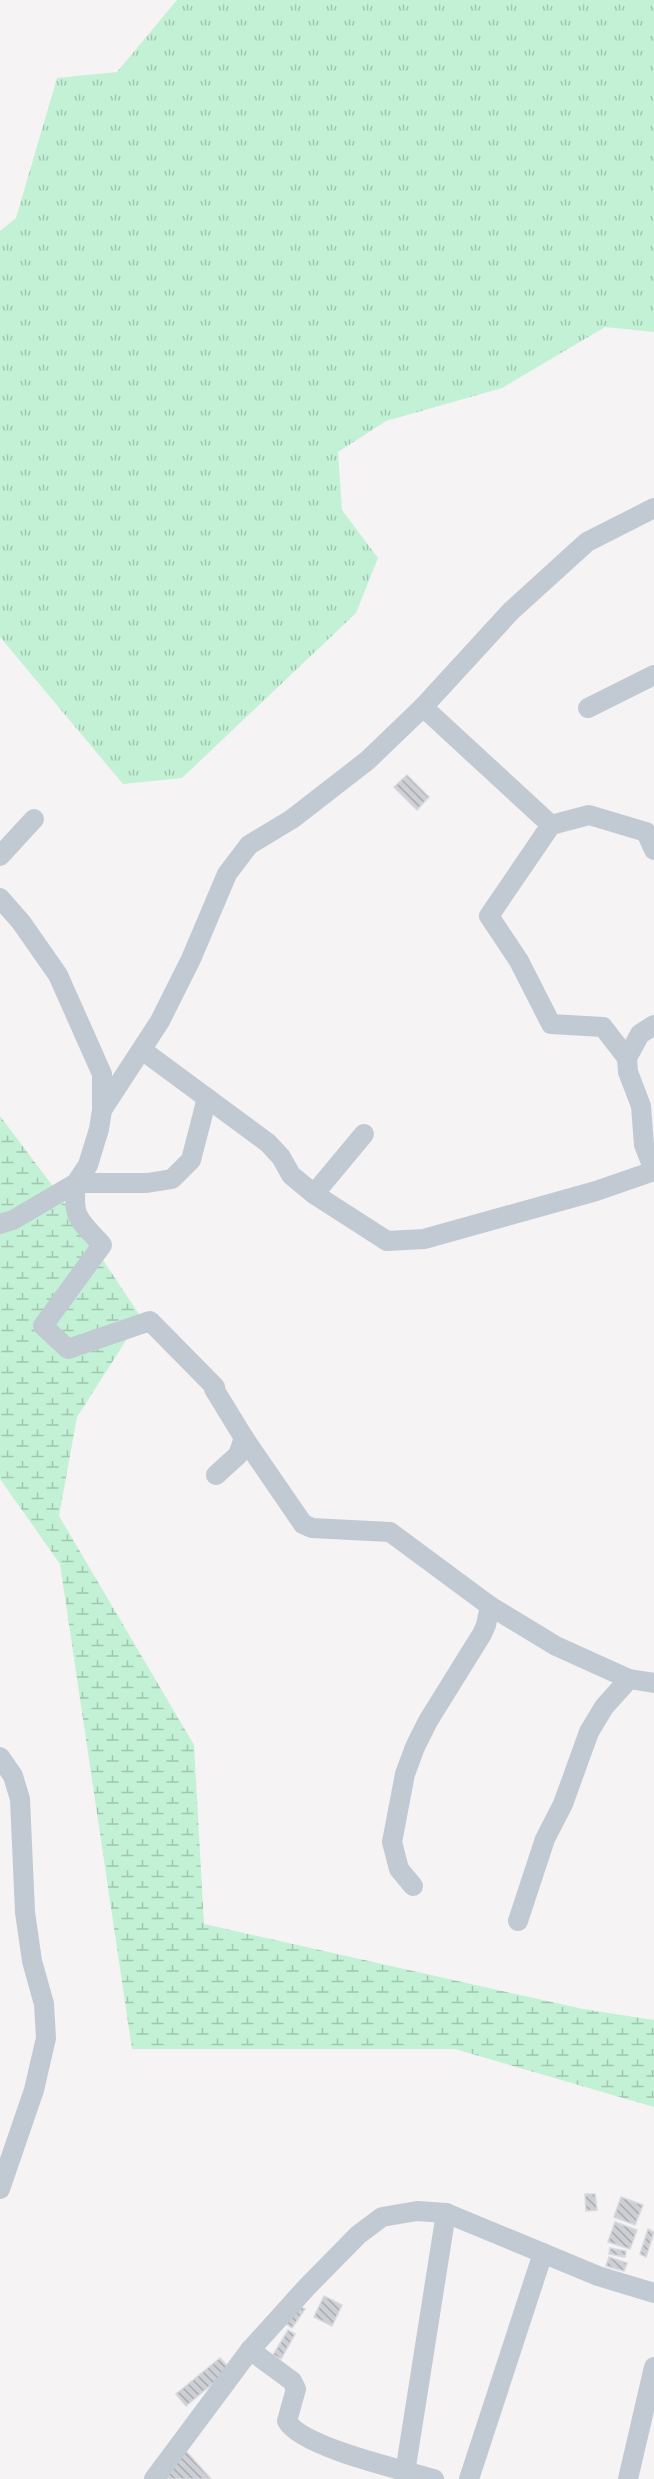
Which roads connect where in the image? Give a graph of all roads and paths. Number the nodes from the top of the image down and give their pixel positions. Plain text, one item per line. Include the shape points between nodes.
1 (654, 508) edge
2 (654, 675) edge
3 (423, 707) junction
4 (588, 708) dead end
5 (34, 819) dead end
6 (551, 825) junction
7 (651, 834) edge
8 (0, 856) edge
9 (0, 898) edge
10 (654, 1025) edge
11 (142, 1050) junction
12 (627, 1058) junction
13 (207, 1098) junction
14 (102, 1110) junction
15 (364, 1134) dead end
16 (654, 1170) edge
17 (75, 1183) junction
18 (314, 1194) junction
19 (0, 1224) edge
20 (244, 1438) junction
21 (216, 1475) dead end
22 (490, 1605) junction
23 (629, 1679) junction
24 (654, 1683) edge
25 (0, 1757) edge
26 (412, 1887) dead end
27 (518, 1920) dead end
28 (0, 2189) edge
29 (446, 2213) junction
30 (543, 2253) junction
31 (654, 2293) edge
32 (250, 2350) junction
33 (654, 2367) edge
34 (648, 2422) edge
35 (405, 2475) edge
36 (154, 2479) edge
37 (434, 2479) edge
38 (469, 2479) edge
39 (628, 2479) edge

1 - 3 street via 587,542 510,611
2 - 4 street
3 - 6 street
3 - 11 street via 368,760 292,819 249,845 227,874 171,1000
5 - 8 street
6 - 7 street via 589,815
6 - 12 street via 489,916 519,961 551,1024 603,1027
9 - 14 street via 58,975 102,1074
10 - 12 street via 639,1034
11 - 13 street
11 - 14 street
12 - 16 street via 641,1106 644,1145
13 - 17 street via 191,1160 172,1179
13 - 18 street via 268,1143 291,1175
14 - 17 street via 88,1165
15 - 18 street
16 - 18 street via 596,1191 424,1239 387,1241
17 - 19 street
17 - 20 street via 76,1215 102,1245 43,1326 68,1349 150,1321 215,1387
20 - 21 street via 238,1455
20 - 22 street via 303,1524 312,1528 390,1532
22 - 23 street via 556,1646
22 - 26 street via 482,1634 424,1730 405,1774 392,1842 399,1869
23 - 24 street
23 - 27 street via 604,1707 589,1732 564,1804 545,1839
25 - 28 street via 20,1799 25,1912 32,1961 45,2004 46,2038 34,2090
29 - 30 street
29 - 32 street via 417,2211 382,2217 358,2235
29 - 35 street
30 - 31 street
30 - 38 street
32 - 35 street via 292,2381 296,2389 287,2421 291,2428 315,2443
32 - 36 street
33 - 34 street
34 - 39 street
35 - 37 street

